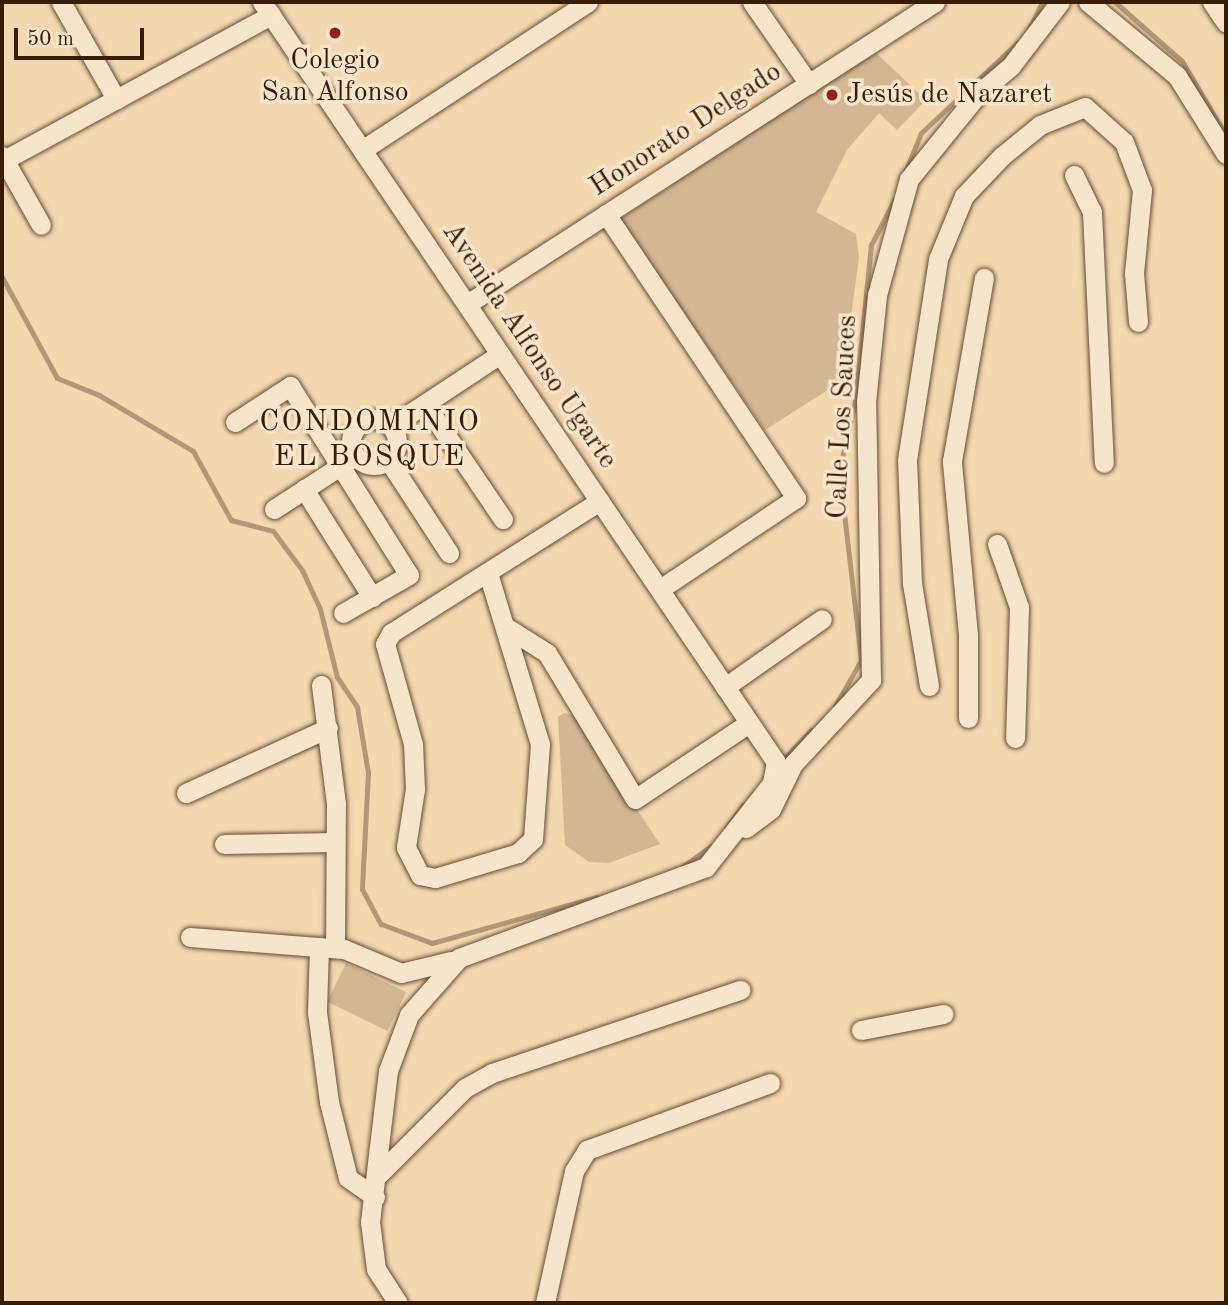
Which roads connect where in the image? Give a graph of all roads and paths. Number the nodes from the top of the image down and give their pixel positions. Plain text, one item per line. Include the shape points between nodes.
1 (61, 2) edge
2 (588, 2) edge
3 (752, 2) edge
4 (935, 2) edge
5 (1060, 2) edge
6 (1088, 2) edge
7 (1212, 2) edge
8 (267, 8) edge
9 (1226, 23) edge
10 (809, 84) junction
11 (116, 99) junction
12 (362, 150) junction
13 (1226, 154) edge
14 (3, 158) edge
15 (1074, 175) dead end
16 (606, 214) junction
17 (41, 225) dead end
18 (984, 278) dead end
19 (467, 304) junction
20 (1138, 322) dead end
21 (500, 354) junction
22 (425, 404) junction
23 (235, 422) dead end
24 (391, 426) junction
25 (348, 461) junction
26 (389, 461) junction
27 (1104, 463) dead end
28 (304, 489) junction
29 (600, 501) junction
30 (274, 509) dead end
31 (503, 519) dead end
32 (997, 544) dead end
33 (449, 553) dead end
34 (488, 573) junction
35 (660, 589) junction
36 (372, 597) junction
37 (343, 612) dead end
38 (822, 620) dead end
39 (509, 629) junction
40 (321, 685) dead end
41 (929, 686) dead end
42 (725, 687) junction
43 (968, 718) dead end
44 (749, 723) junction
45 (328, 728) junction
46 (1014, 738) dead end
47 (186, 793) dead end
48 (730, 837) junction
49 (335, 842) junction
50 (224, 844) dead end
51 (190, 937) dead end
52 (327, 948) junction
53 (459, 958) junction
54 (740, 990) dead end
55 (943, 1014) dead end
56 (861, 1030) dead end
57 (770, 1083) dead end
58 (376, 1187) junction
59 (398, 1303) edge
60 (545, 1303) edge

1 - 11 street
2 - 12 street
3 - 10 street
4 - 10 street, Honorato Delgado
5 - 48 street, Calle Los Sauces via 1011,66 979,93 909,179 877,295 866,402 871,680 793,764 771,809
6 - 13 street via 1177,76
7 - 9 street
8 - 11 street
8 - 12 street, Avenida Alfonso Ugarte
10 - 16 street, Honorato Delgado
11 - 14 street
12 - 19 street, Avenida Alfonso Ugarte
14 - 17 street
15 - 27 street via 1092,212
16 - 19 street, Honorato Delgado
16 - 35 street via 796,498
18 - 43 street via 952,461 968,635
19 - 21 street, Avenida Alfonso Ugarte
20 - 41 street via 1134,273 1142,190 1124,142 1085,107 1040,125 964,195 938,259 907,460 912,583
21 - 22 street
21 - 29 street, Avenida Alfonso Ugarte
22 - 24 street
22 - 31 street
23 - 25 street via 290,386
24 - 25 street via 377,419 356,427
24 - 26 street via 397,448
25 - 26 street via 375,466
25 - 28 street
25 - 36 street via 409,575
26 - 33 street
28 - 30 street
28 - 36 street
29 - 34 street
29 - 35 street, Avenida Alfonso Ugarte
32 - 46 street via 1019,607
34 - 39 street
34 - 39 street via 391,633 385,644 413,744 415,789 406,847 420,875 435,878 518,853 533,839 540,744
35 - 42 street, Avenida Alfonso Ugarte
36 - 37 street
38 - 42 street
39 - 44 street via 547,653 635,799
40 - 45 street
42 - 44 street, Avenida Alfonso Ugarte
44 - 48 street, Avenida Alfonso Ugarte via 776,762 772,783
45 - 47 street
45 - 49 street
48 - 53 street via 689,878
49 - 50 street
49 - 52 street
51 - 52 street
52 - 53 street via 401,973
52 - 58 street via 317,1012 329,1102 348,1178
53 - 58 street via 400,1032 388,1071
54 - 58 street via 492,1073 465,1088
55 - 56 street
57 - 60 street via 587,1150 574,1171
58 - 59 street via 370,1233 376,1269

